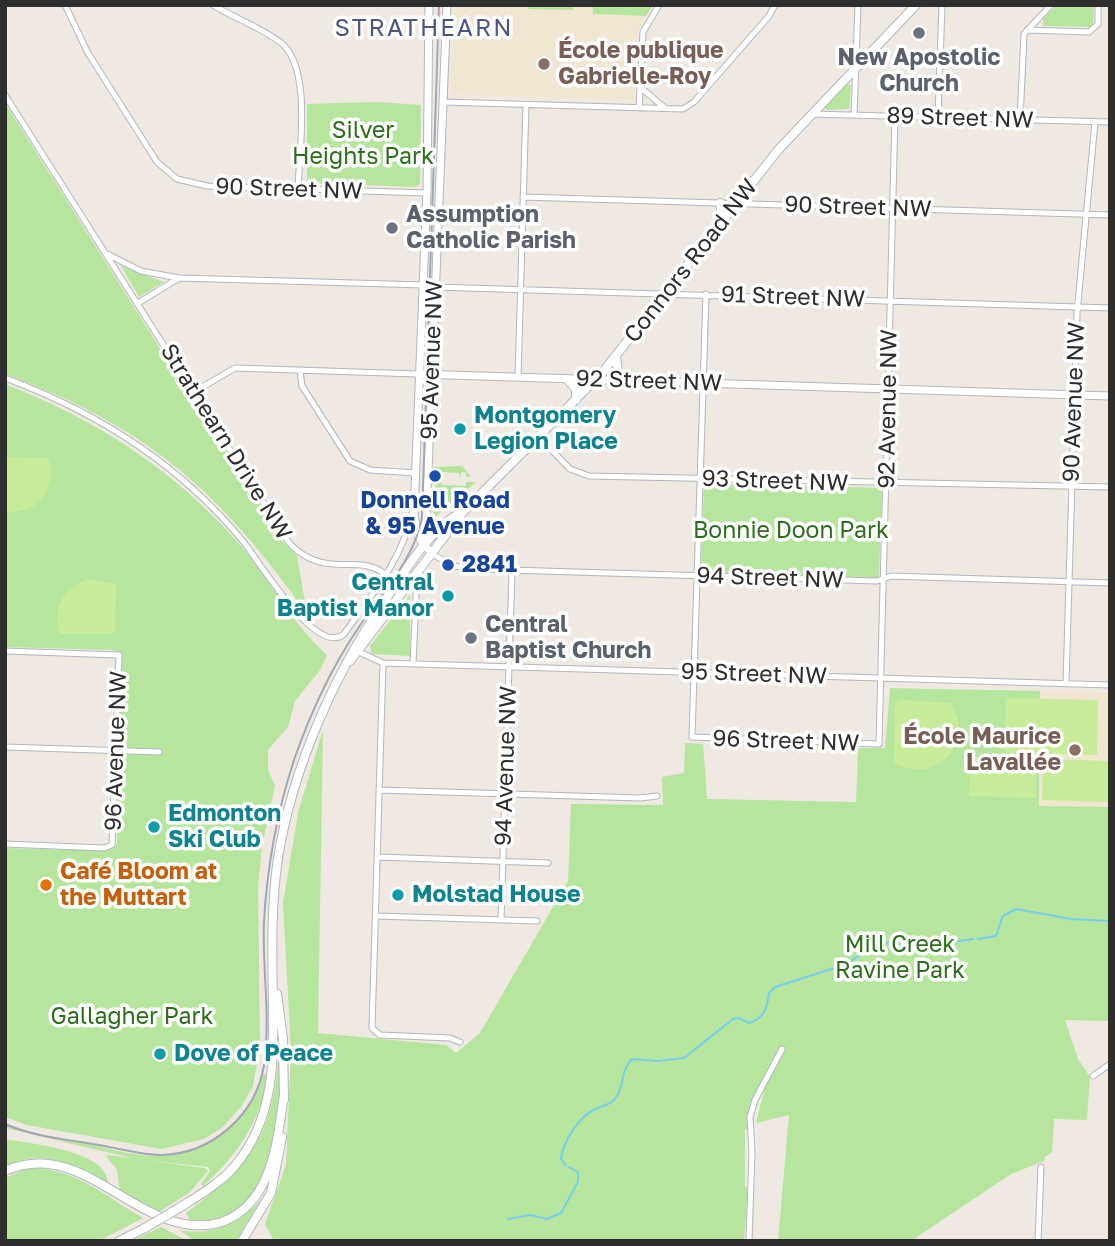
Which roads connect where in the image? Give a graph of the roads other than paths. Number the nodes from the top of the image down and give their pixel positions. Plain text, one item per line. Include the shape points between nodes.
1 (65, 5) edge
2 (213, 5) edge
3 (429, 5) edge
4 (447, 5) edge
5 (659, 5) edge
6 (775, 5) edge
7 (858, 5) edge
8 (916, 5) edge
9 (942, 5) edge
10 (1051, 5) edge
11 (1098, 5) edge
12 (1025, 32) junction
13 (856, 67) junction
14 (640, 87) junction
15 (5, 94) edge
16 (443, 102) junction
17 (526, 105) junction
18 (639, 108) junction
19 (665, 108) junction
20 (810, 114) junction
21 (854, 115) junction
22 (895, 116) junction
23 (938, 118) junction
24 (1020, 120) junction
25 (1095, 122) junction
26 (1110, 122) edge
27 (298, 189) junction
28 (427, 193) junction
29 (523, 197) junction
30 (720, 203) junction
31 (736, 203) junction
32 (893, 208) junction
33 (1088, 215) junction
34 (1110, 215) edge
35 (722, 221) junction
36 (106, 253) junction
37 (179, 278) junction
38 (424, 285) junction
39 (435, 287) junction
40 (520, 289) junction
41 (666, 293) junction
42 (706, 294) junction
43 (890, 301) junction
44 (138, 303) junction
45 (1078, 307) junction
46 (1110, 308) edge
47 (616, 357) junction
48 (300, 370) junction
49 (418, 374) junction
50 (434, 374) junction
51 (518, 377) junction
52 (5, 378) edge
53 (567, 379) junction
54 (596, 380) junction
55 (627, 380) junction
56 (703, 382) junction
57 (888, 388) junction
58 (194, 392) junction
59 (1075, 394) junction
60 (1110, 396) edge
61 (576, 400) junction
62 (539, 437) junction
63 (416, 473) junction
64 (700, 479) junction
65 (886, 482) junction
66 (1072, 486) junction
67 (1110, 487) edge
68 (415, 495) junction
69 (463, 512) junction
70 (427, 513) junction
71 (451, 518) junction
72 (424, 547) junction
73 (432, 554) junction
74 (512, 570) junction
75 (385, 573) junction
76 (417, 575) junction
77 (698, 576) junction
78 (883, 579) junction
79 (1069, 582) junction
80 (1110, 583) edge
81 (5, 651) edge
82 (359, 652) junction
83 (350, 661) junction
84 (383, 663) junction
85 (413, 664) junction
86 (509, 667) junction
87 (694, 672) junction
88 (880, 678) junction
89 (1066, 683) junction
90 (1110, 685) edge
91 (879, 744) joint
92 (5, 747) edge
93 (116, 751) junction
94 (159, 752) dead end
95 (379, 790) junction
96 (505, 794) junction
97 (657, 796) dead end
98 (5, 844) edge
99 (377, 857) junction
100 (503, 861) junction
101 (548, 863) dead end
102 (376, 916) junction
103 (501, 920) junction
104 (537, 922) dead end
105 (273, 971) junction
106 (460, 1042) dead end
107 (782, 1049) dead end
108 (1110, 1064) edge
109 (1093, 1076) dead end
110 (284, 1095) junction
111 (1041, 1167) dead end
112 (5, 1171) edge
113 (119, 1241) edge
114 (242, 1241) edge
115 (749, 1241) edge
116 (1038, 1241) edge

1 - 27 street, 90 Street NW via 89,53 157,162 177,178 194,185
2 - 27 street via 279,42 296,63 301,98
3 - 28 street, 95 Avenue NW
4 - 16 street, 95 Avenue NW
5 - 14 street via 643,32
6 - 19 street via 694,102 683,109
7 - 13 street
8 - 13 main road, Connors Road NW
9 - 23 street
10 - 12 street
11 - 12 street via 1094,30
12 - 24 street
13 - 20 main road, Connors Road NW
13 - 21 street
14 - 18 street
14 - 19 street
15 - 36 street, Strathearn Drive NW
16 - 17 street
16 - 39 street, 95 Avenue NW
17 - 18 street
17 - 29 street
18 - 19 street
20 - 21 street, 89 Street NW
20 - 31 main road, Connors Road NW
21 - 22 street, 89 Street NW
22 - 23 street, 89 Street NW
22 - 32 street, 92 Avenue NW
23 - 24 street, 89 Street NW
24 - 25 street, 89 Street NW
25 - 26 street, 89 Street NW
25 - 33 street, 90 Avenue NW
27 - 28 street, 90 Street NW
28 - 38 street, 95 Avenue NW
29 - 30 street, 90 Street NW
29 - 40 street
30 - 31 street, 90 Street NW
30 - 35 main road
31 - 32 street, 90 Street NW
31 - 35 main road, Connors Road NW
32 - 33 street, 90 Street NW
32 - 43 street, 92 Avenue NW
33 - 34 street, 90 Street NW
33 - 45 street, 90 Avenue NW
35 - 41 main road, Connors Road NW
36 - 37 street via 141,271
36 - 44 street, Strathearn Drive NW
37 - 38 street
37 - 44 street
38 - 49 street, 95 Avenue NW
39 - 40 street, 91 Street NW
39 - 50 street, 95 Avenue NW
40 - 41 street, 91 Street NW
40 - 51 street
41 - 42 street, 91 Street NW
41 - 47 main road, Connors Road NW
42 - 43 street, 91 Street NW
42 - 56 street
43 - 45 street, 91 Street NW
43 - 57 street, 92 Avenue NW
44 - 58 street, Strathearn Drive NW
45 - 46 street, 91 Street NW
45 - 59 street, 90 Avenue NW
47 - 54 main road, Connors Road NW
47 - 55 main road via 618,372
48 - 49 street, 92 Street NW
48 - 58 street, 92 Street NW via 235,368
48 - 63 street via 302,386 350,461 370,470
49 - 50 street, 92 Street NW
49 - 63 street, 95 Avenue NW
50 - 51 street, 92 Street NW
50 - 70 street, 95 Avenue NW
51 - 53 street, 92 Street NW
52 - 75 street, 95 Avenue NW via 78,410 162,462 210,503 310,628 327,639 344,635
53 - 54 street, 92 Street NW
53 - 61 main road via 576,389
54 - 55 street, 92 Street NW
54 - 61 main road, Connors Road NW
55 - 56 street, 92 Street NW
56 - 57 street, 92 Street NW
56 - 64 street
57 - 59 street, 92 Street NW
57 - 65 street, 92 Avenue NW
58 - 75 street, Strathearn Drive NW via 296,550 316,563
59 - 60 street, 92 Street NW
59 - 66 street, 90 Avenue NW
61 - 62 main road, Connors Road NW
62 - 64 street, 93 Street NW via 566,466 584,475
62 - 69 main road, Connors Road NW
63 - 68 street, 95 Avenue NW
64 - 65 street, 93 Street NW
64 - 77 street
65 - 66 street, 93 Street NW
65 - 78 street, 92 Avenue NW
66 - 67 street, 93 Street NW
66 - 79 street, 90 Avenue NW
68 - 72 street, 95 Avenue NW via 415,524
68 - 75 street, 95 Avenue NW via 407,532
69 - 71 main road, Connors Road NW
69 - 73 main road, Connors Road NW
70 - 71 street via 434,522
70 - 72 street, 95 Avenue NW
71 - 72 main road, Connors Road NW
72 - 73 street
72 - 83 main road, Connors Road NW via 367,626
73 - 74 street, 94 Street NW via 463,568
73 - 76 main road, Connors Road NW
74 - 77 street, 94 Street NW
74 - 86 street, 94 Avenue NW
76 - 82 main road, Connors Road NW
76 - 85 street
77 - 78 street, 94 Street NW
77 - 87 street
78 - 79 street, 94 Street NW
78 - 88 street, 92 Avenue NW
79 - 80 street, 94 Street NW
79 - 89 street, 90 Avenue NW
81 - 93 street, 96 Avenue NW via 119,655
82 - 83 main road, Connors Road NW
82 - 84 street, 95 Street NW
83 - 105 main road, Connors Road NW via 318,724 288,811 276,878
84 - 85 street, 95 Street NW
84 - 95 street
85 - 86 street, 95 Street NW
86 - 87 street, 95 Street NW
86 - 96 street, 94 Avenue NW
87 - 88 street, 95 Street NW
87 - 91 street, 96 Street NW via 692,737
88 - 89 street, 95 Street NW
88 - 91 street, 92 Avenue NW
89 - 90 street, 95 Street NW
92 - 93 street
93 - 94 street
93 - 98 street, 96 Avenue NW via 110,847
95 - 96 street
95 - 99 street
96 - 97 street
96 - 100 street, 94 Avenue NW
99 - 100 street
99 - 102 street
100 - 101 street
100 - 103 street, 94 Avenue NW
102 - 103 street
102 - 106 street via 374,1032
103 - 104 street
105 - 110 main road, Connors Road NW via 283,1039
105 - 113 main road, Connors Road NW, bridge via 274,1066 261,1120 233,1167 212,1187
107 - 115 street via 750,1117
108 - 109 street
110 - 112 main road via 276,1149 263,1184 239,1213 210,1226 169,1223 88,1177 53,1163 29,1162
110 - 114 main road, Connors Road NW via 278,1169 266,1205
111 - 116 street

